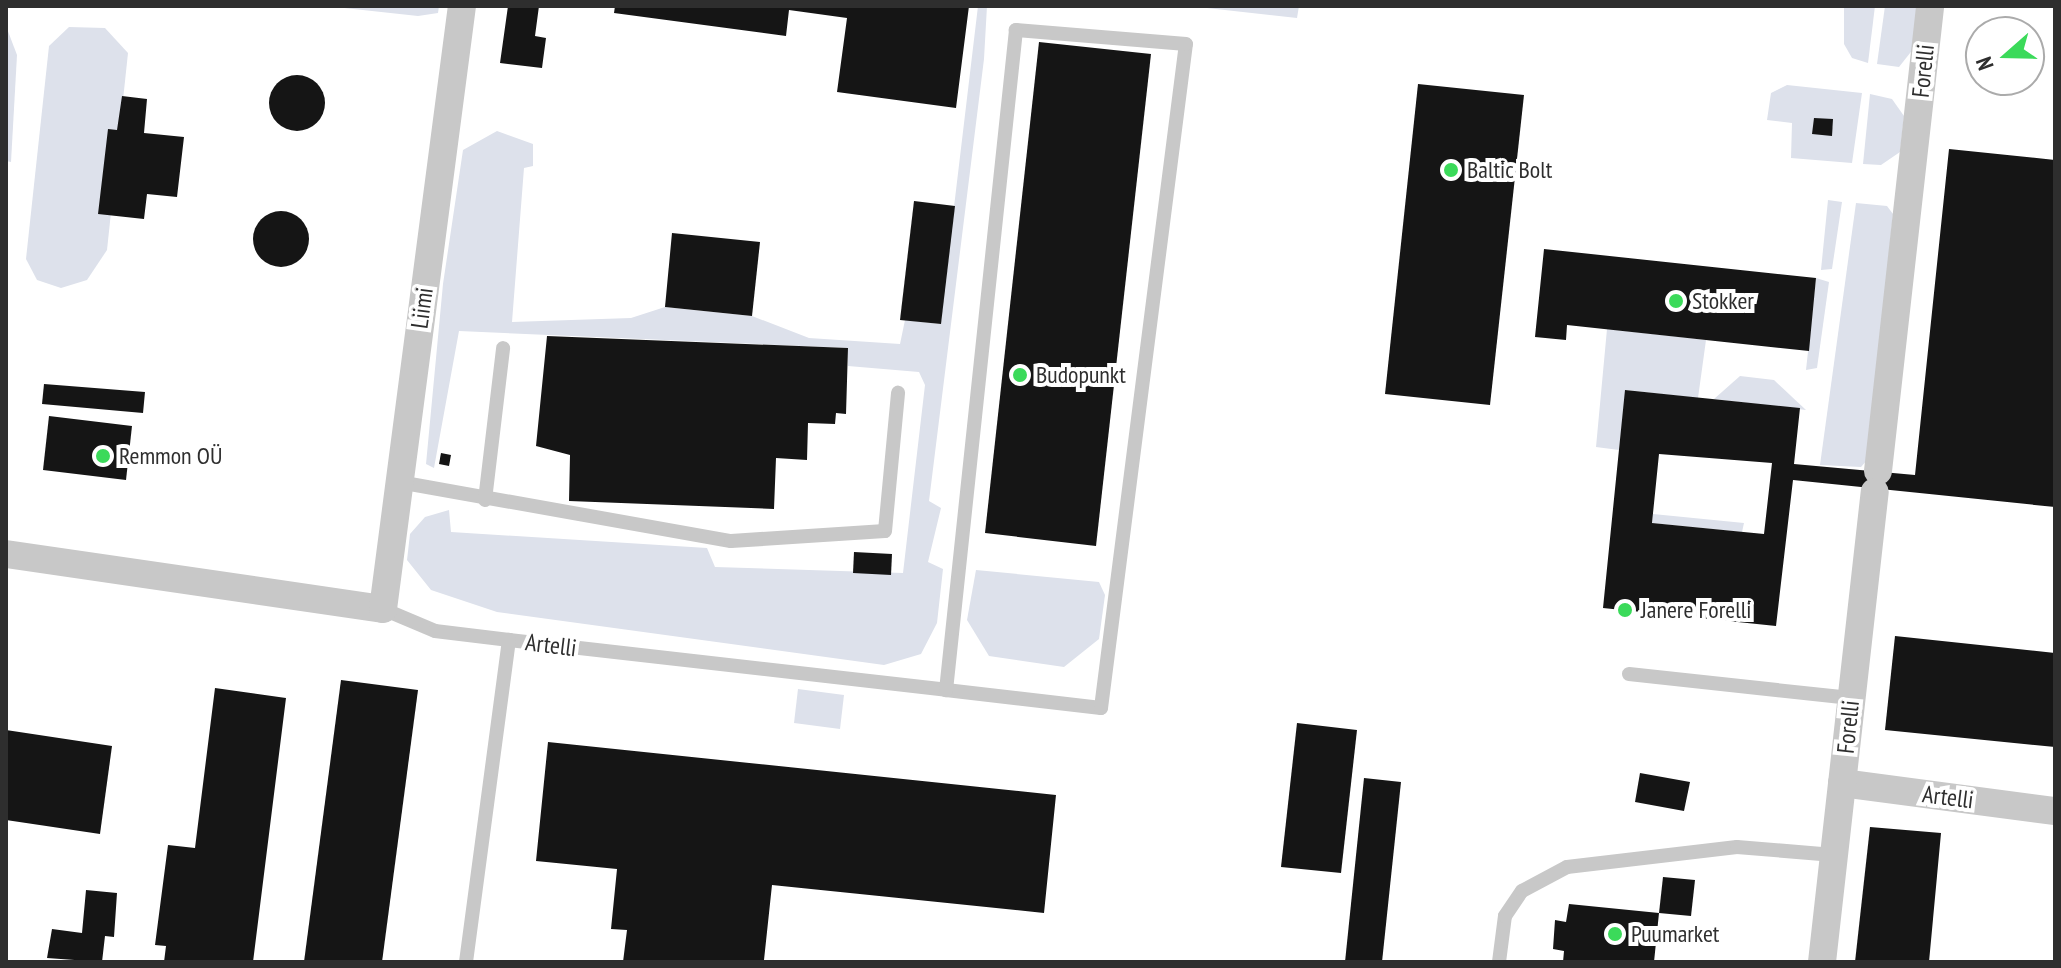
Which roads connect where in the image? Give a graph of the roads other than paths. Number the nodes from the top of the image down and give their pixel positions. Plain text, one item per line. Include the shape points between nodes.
1 (462, 6) edge
2 (1930, 6) edge
3 (503, 348) dead end
4 (898, 393) dead end
5 (399, 482) junction
6 (485, 500) junction
7 (6, 554) edge
8 (383, 609) junction
9 (509, 640) junction
10 (1629, 674) dead end
11 (946, 690) junction
12 (1851, 698) junction
13 (1842, 783) junction
14 (2055, 811) edge
15 (1834, 855) junction
16 (466, 962) edge
17 (1499, 962) edge
18 (1822, 962) edge

1 - 5 street, Liimi
2 - 12 street, Forelli
3 - 6 lane
4 - 6 lane via 885,531 731,541
5 - 6 lane
5 - 8 street, Liimi
7 - 8 street, Artelli
8 - 9 lane, Artelli via 435,631
9 - 11 lane, Artelli
9 - 16 lane
10 - 12 lane
11 - 11 lane, Artelli via 1101,708 1186,44 1016,30
12 - 13 street, Forelli
13 - 14 street, Artelli
13 - 15 street, Forelli
15 - 17 lane via 1737,847 1567,867 1522,891 1505,916
15 - 18 street, Forelli

